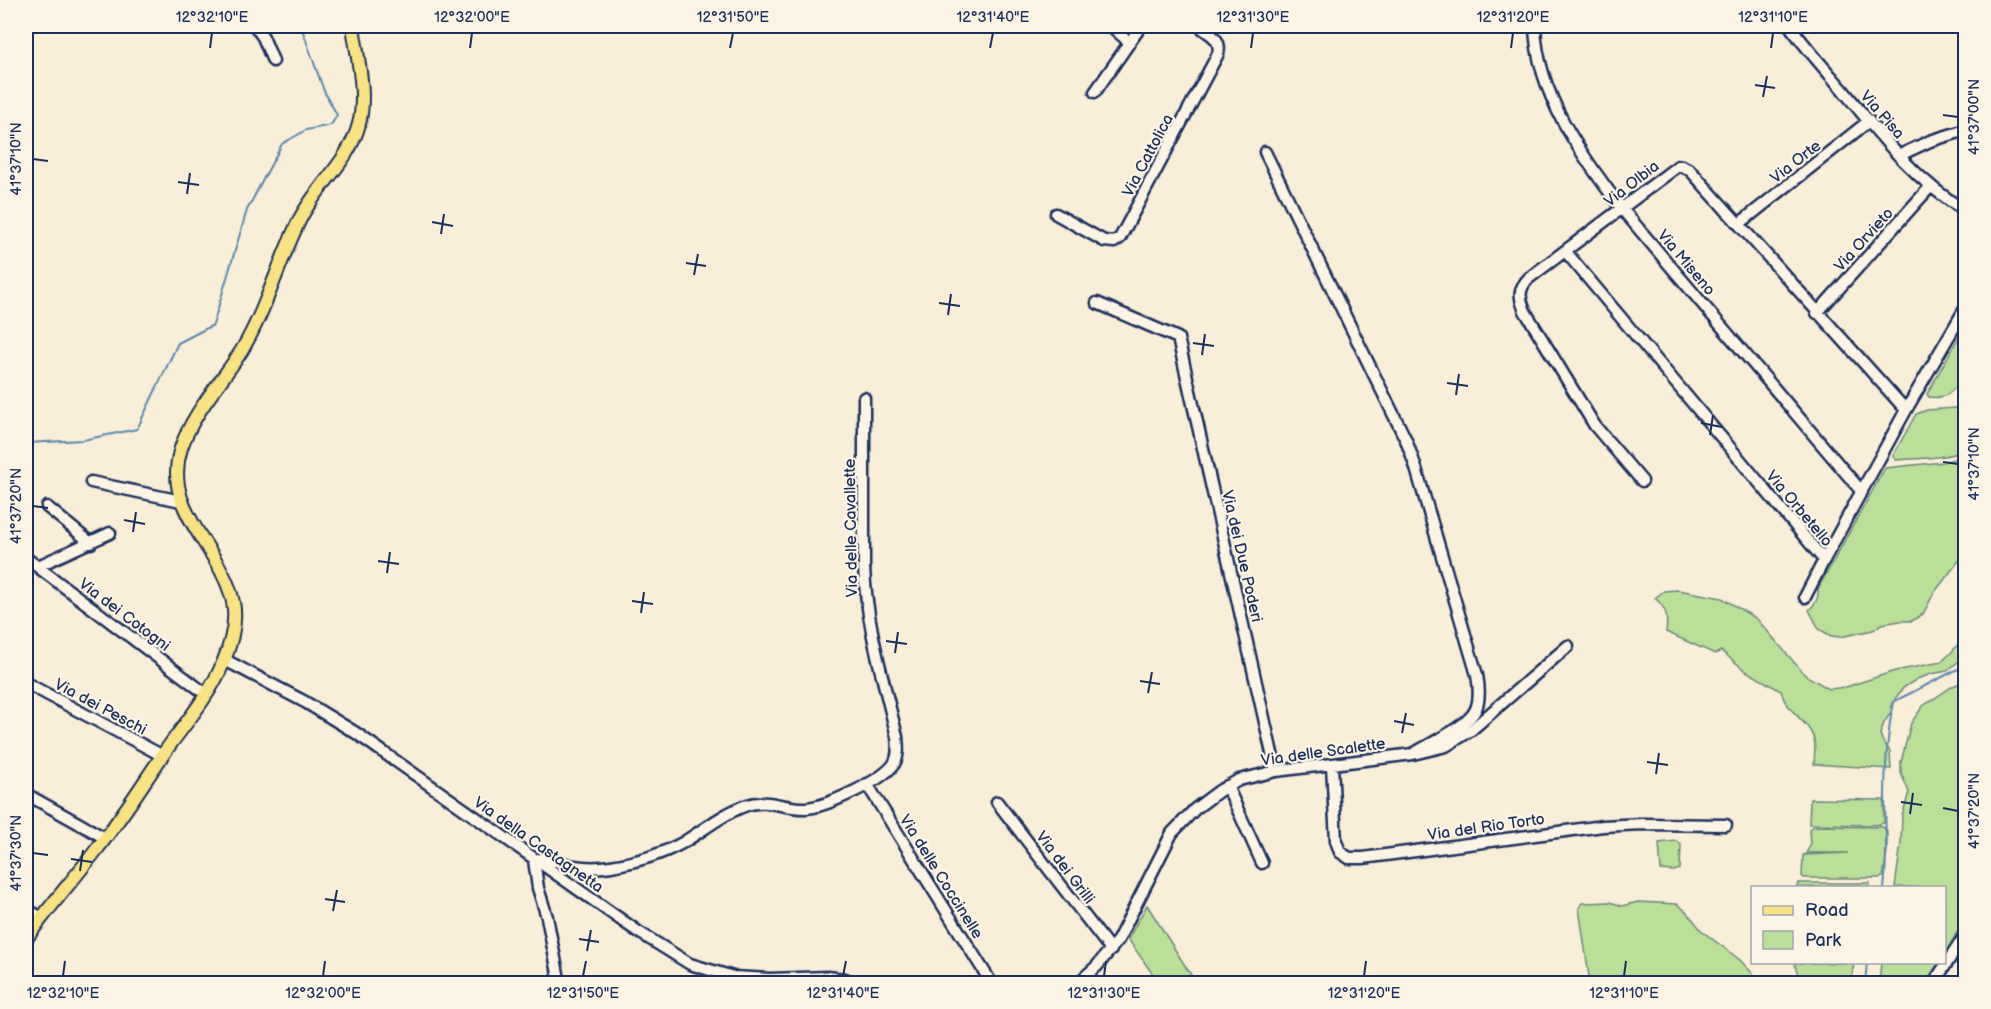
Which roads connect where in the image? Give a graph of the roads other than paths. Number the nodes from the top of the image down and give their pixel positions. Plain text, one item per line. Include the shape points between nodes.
1 (255, 26) edge
2 (353, 26) edge
3 (1111, 26) edge
4 (1141, 26) edge
5 (1199, 26) edge
6 (1535, 26) edge
7 (1790, 26) edge
8 (1129, 42) junction
9 (273, 61) dead end
10 (1095, 92) dead end
11 (1869, 121) junction
12 (1965, 130) edge
13 (1265, 152) dead end
14 (1900, 155) junction
15 (1931, 186) junction
16 (1622, 209) junction
17 (1965, 211) edge
18 (1056, 214) dead end
19 (1739, 224) junction
20 (1566, 252) junction
21 (1097, 303) dead end
22 (1965, 307) edge
23 (1817, 313) junction
24 (864, 398) dead end
25 (1906, 410) junction
26 (1642, 481) dead end
27 (91, 482) dead end
28 (1862, 492) junction
29 (181, 501) junction
30 (46, 507) dead end
31 (110, 533) dead end
32 (91, 543) junction
33 (26, 558) edge
34 (1824, 560) junction
35 (38, 566) junction
36 (1805, 597) dead end
37 (1568, 646) dead end
38 (225, 660) junction
39 (26, 683) edge
40 (206, 694) junction
41 (1413, 754) junction
42 (163, 756) junction
43 (1332, 765) junction
44 (1276, 771) junction
45 (867, 784) junction
46 (1227, 786) junction
47 (26, 794) edge
48 (997, 802) dead end
49 (1726, 825) dead end
50 (105, 838) junction
51 (534, 860) junction
52 (1262, 863) dead end
53 (26, 909) edge
54 (42, 918) junction
55 (1965, 934) edge
56 (26, 939) edge
57 (1110, 950) junction
58 (1946, 964) edge
59 (1946, 964) edge
60 (560, 984) edge
61 (857, 984) edge
62 (992, 984) edge
63 (1077, 984) edge
64 (1933, 984) edge

1 - 9 street
2 - 29 main road via 362,102 360,123 351,146 305,210 250,335 182,445 177,486
3 - 8 street
4 - 8 street
5 - 18 street, Via Cattolica via 1216,38 1218,52 1120,238 1104,241
6 - 16 street, Via Miseno via 1541,67 1558,109 1590,165
7 - 11 street, Via Pisa
8 - 10 street
11 - 14 street, Via Pisa
11 - 19 street, Via Orte
12 - 14 street
13 - 41 street via 1406,440 1477,675 1478,699 1472,715
14 - 15 street, Via Pisa
15 - 17 street, Via Pisa
15 - 23 street, Via Orvieto
16 - 19 street, Via Olbia via 1674,168 1682,166
16 - 20 street, Via Olbia
16 - 28 street, Via Miseno
19 - 23 street, Via Olbia
20 - 26 street, Via Olbia via 1526,280 1520,290 1521,301 1595,426
20 - 34 street, Via Orbetello
21 - 44 street, Via dei Due Poderi via 1178,338
22 - 25 street, Via Orbetello
23 - 25 street, Via Olbia
24 - 45 street, Via delle Cavallette via 866,598 898,749 893,765
25 - 28 street, Via Orbetello
27 - 29 street
28 - 34 street, Via Orbetello
29 - 38 main road via 232,598 233,631
30 - 32 street
31 - 32 street
32 - 35 street
33 - 35 street, Via dei Cotogni
34 - 36 street
35 - 40 street, Via dei Cotogni
37 - 41 street, Via delle Scalette via 1464,735 1442,747
38 - 40 main road
38 - 51 street, Via della Castagnetta via 356,733
39 - 42 street, Via dei Peschi
40 - 42 main road
41 - 43 street, Via delle Scalette
42 - 50 main road
43 - 44 street, Via delle Scalette
43 - 49 street, Via del Rio Torto via 1336,841 1340,852 1349,858 1603,826
44 - 46 street, Via delle Scalette
45 - 51 street, Via delle Cavallette via 814,807 751,803 645,859 588,867
45 - 62 street, Via delle Coccinelle
46 - 52 street
46 - 57 street, Via delle Scalette via 1195,809 1172,833
47 - 50 street
48 - 57 street, Via dei Grilli
50 - 54 main road
51 - 60 street
51 - 61 street, Via della Castagnetta via 655,943 702,969 739,978 825,976
53 - 54 street
54 - 56 main road
55 - 59 street
57 - 63 street, Via delle Scalette
58 - 64 street

